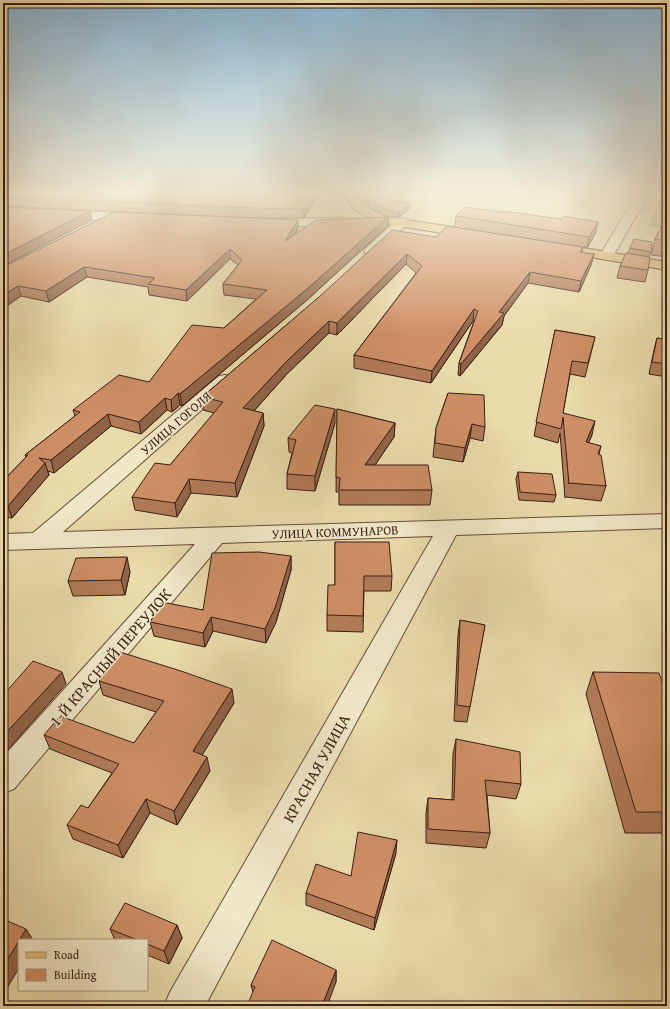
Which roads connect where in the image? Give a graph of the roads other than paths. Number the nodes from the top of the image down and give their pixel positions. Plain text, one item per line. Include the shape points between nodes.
1 (384, 239) edge
2 (616, 239) edge
3 (537, 244) edge
4 (607, 255) junction
5 (358, 264) edge
6 (667, 266) edge
7 (235, 372) edge
8 (667, 521) edge
9 (448, 529) junction
10 (216, 536) junction
11 (3, 542) edge
12 (37, 542) junction
13 (3, 779) edge
14 (184, 1006) edge

1 - 5 street
2 - 4 street
3 - 4 main road
4 - 6 main road
7 - 12 street, УЛИЦА ГОГОЛЯ
8 - 9 street, УЛИЦА КОММУНАРОВ
9 - 10 street, УЛИЦА КОММУНАРОВ
9 - 14 street, КРАСНАЯ УЛИЦА
10 - 12 street, УЛИЦА КОММУНАРОВ
10 - 13 street, 1-Й КРАСНЫЙ ПЕРЕУЛОК
11 - 12 street, УЛИЦА КОММУНАРОВ

